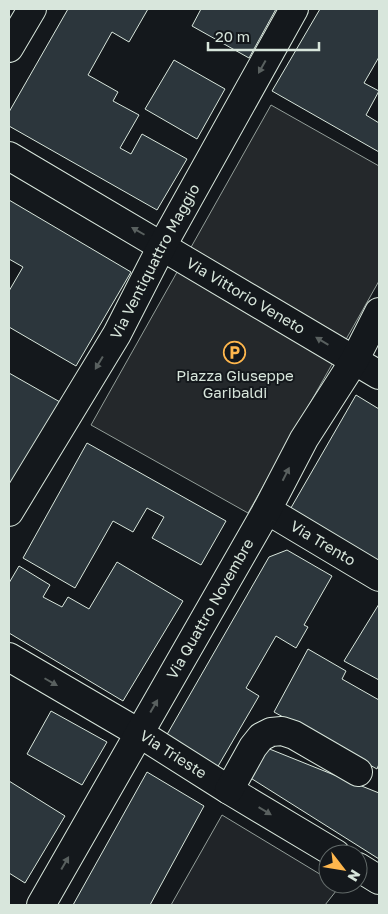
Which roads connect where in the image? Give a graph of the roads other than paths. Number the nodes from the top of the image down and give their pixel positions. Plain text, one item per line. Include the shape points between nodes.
1 (32, 9) edge
2 (294, 9) edge
3 (9, 48) edge
4 (9, 156) edge
5 (162, 246) junction
6 (379, 312) edge
7 (354, 361) junction
8 (379, 375) edge
9 (267, 510) junction
10 (9, 512) edge
11 (379, 577) edge
12 (9, 658) edge
13 (139, 733) junction
14 (358, 772) dead end
15 (229, 790) junction
16 (319, 844) edge
17 (368, 873) edge
18 (379, 880) edge
19 (41, 905) edge

1 - 3 street
2 -> 5 street, Via Ventiquattro Maggio
5 -> 4 street, Via Vittorio Veneto
7 -> 5 street, Via Vittorio Veneto
5 -> 10 street, Via Ventiquattro Maggio via 117,334
6 - 7 street, Via Quattro Novembre
7 - 8 street, Via Vittorio Veneto
9 -> 7 street, Via Quattro Novembre via 304,440
9 - 11 street, Via Trento
13 -> 9 street, Via Quattro Novembre
12 -> 13 street, Via Trieste
13 - 15 street, Via Trieste
19 -> 13 street, Via Quattro Novembre
14 - 15 street via 294,736 282,731 271,732 261,737 253,747
15 -> 16 street, Via Trieste
17 - 18 street

